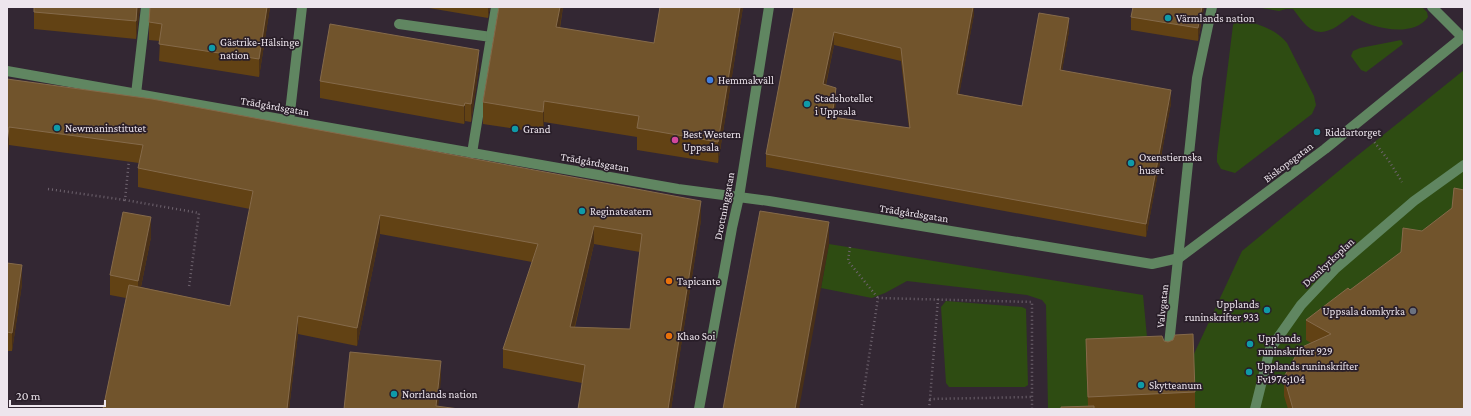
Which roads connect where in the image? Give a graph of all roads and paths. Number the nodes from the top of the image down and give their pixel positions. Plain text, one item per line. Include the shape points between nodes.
1 (146, 7) edge
2 (302, 7) edge
3 (496, 7) edge
4 (769, 7) edge
5 (1212, 7) edge
6 (1432, 7) edge
7 (399, 24) dead end
8 (1463, 36) edge
9 (491, 37) junction
10 (7, 71) edge
11 (136, 94) junction
12 (289, 121) junction
13 (1368, 134) dead end
14 (472, 153) junction
15 (129, 160) edge
16 (1389, 161) dead end
17 (1464, 165) edge
18 (48, 189) dead end
19 (739, 197) junction
20 (125, 200) junction
21 (850, 247) dead end
22 (1179, 258) junction
23 (189, 287) dead end
24 (878, 298) junction
25 (938, 299) junction
26 (1168, 357) edge
27 (1032, 397) junction
28 (930, 400) junction
29 (699, 409) edge
30 (861, 409) edge
31 (929, 409) edge
32 (1032, 409) edge
33 (1255, 409) edge

1 - 11 street
2 - 12 street
3 - 9 street
4 - 19 street, Drottninggatan
5 - 22 street via 1197,78
6 - 8 street
7 - 9 street
8 - 22 street, Biskopsgatan via 1325,149
9 - 14 street
10 - 11 street, Trädgårdsgatan
11 - 12 street, Trädgårdsgatan
12 - 14 street, Trädgårdsgatan
13 - 16 path
14 - 19 street, Trädgårdsgatan via 678,189
15 - 20 path
17 - 33 street, Domkyrkoplan via 1414,202 1334,269 1301,305 1270,349
18 - 20 path
19 - 22 street, Trädgårdsgatan via 1152,264
19 - 29 street, Drottninggatan
20 - 23 path via 199,213
21 - 24 path via 848,261
22 - 26 street, Valvgatan
24 - 25 path
24 - 30 path
25 - 27 path via 1032,302
25 - 28 path
27 - 28 path
27 - 32 path
28 - 31 path

